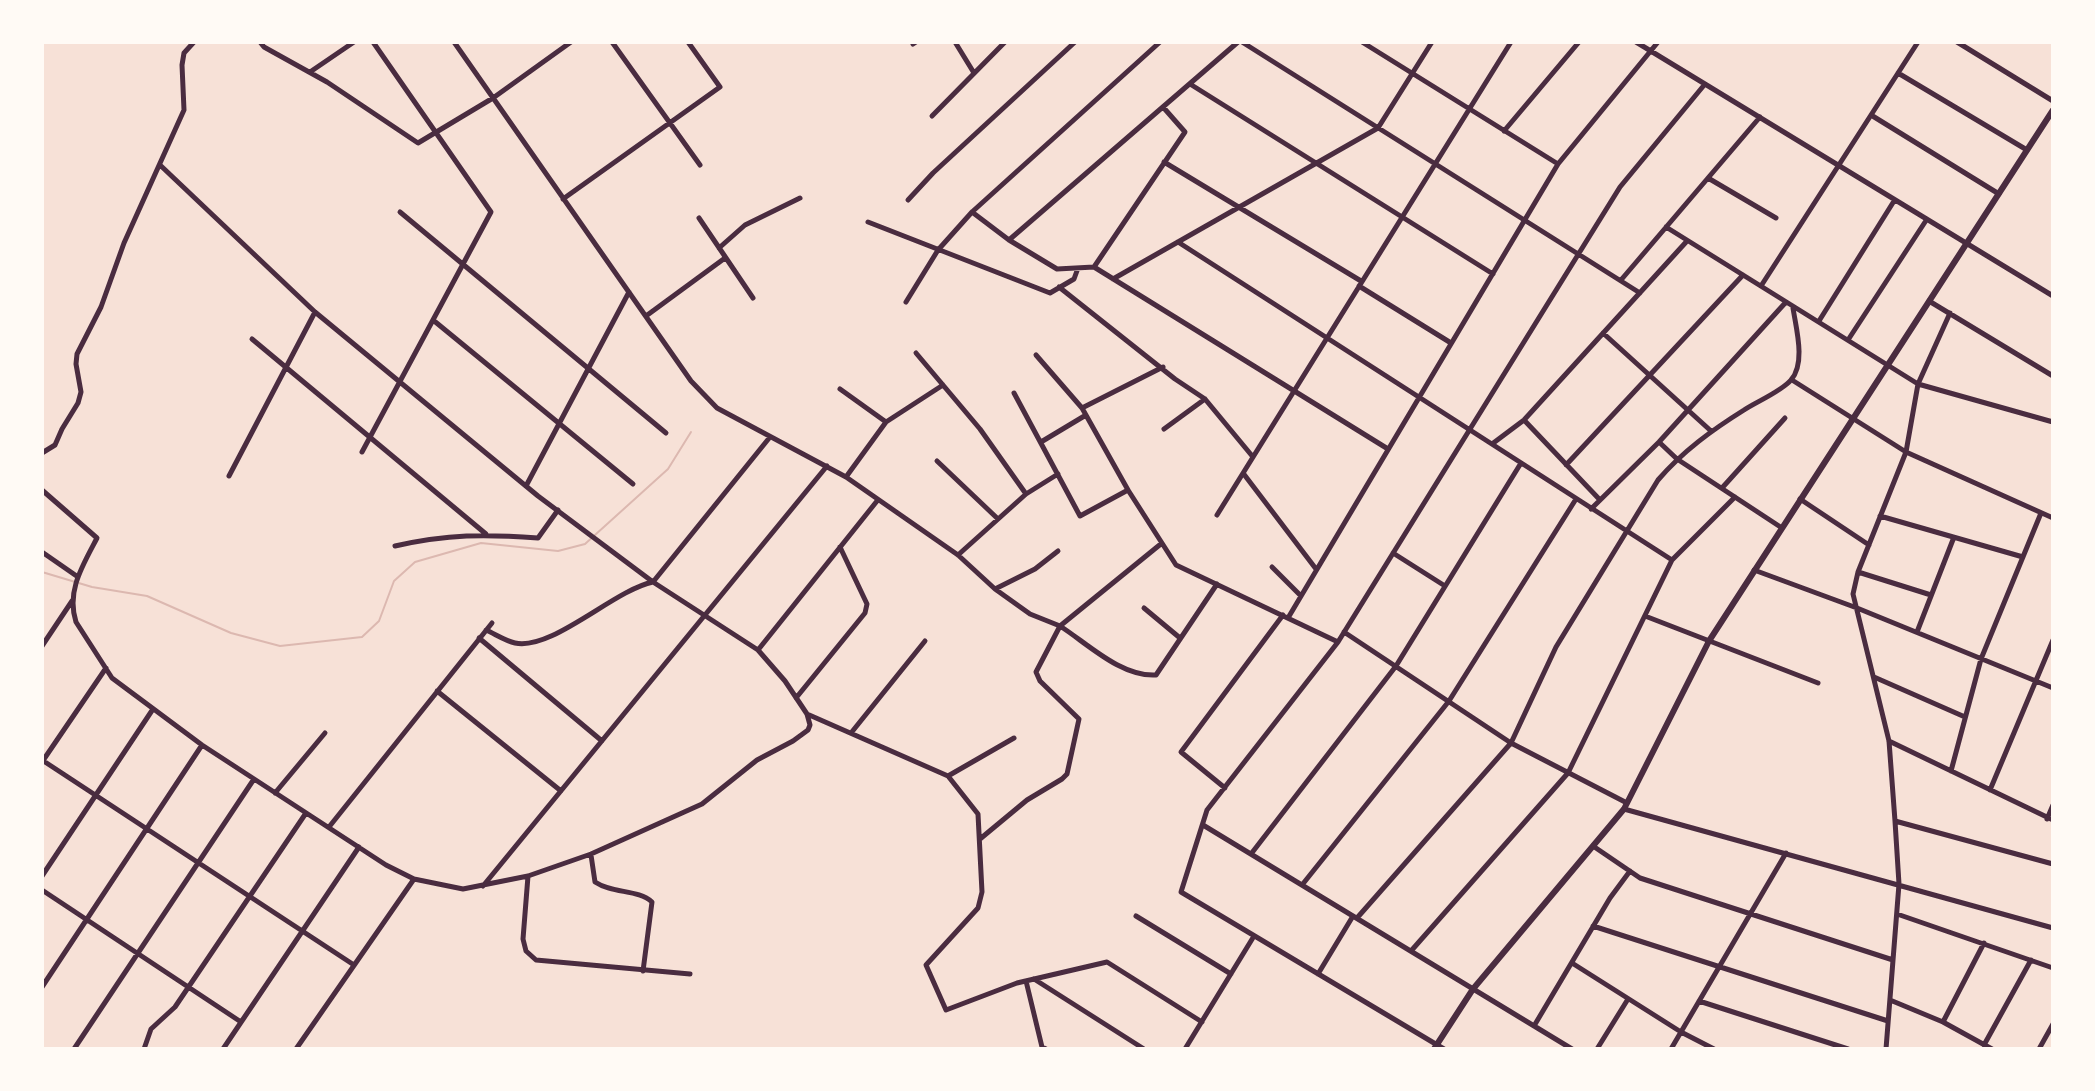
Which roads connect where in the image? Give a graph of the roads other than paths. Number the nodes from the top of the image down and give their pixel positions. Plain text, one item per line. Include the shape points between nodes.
1 (194, 42) edge
2 (260, 42) edge
3 (354, 42) edge
4 (373, 42) edge
5 (454, 42) edge
6 (571, 42) edge
7 (612, 42) edge
8 (688, 42) edge
9 (955, 42) edge
10 (1005, 42) edge
11 (1075, 42) edge
12 (1160, 42) edge
13 (1238, 42) edge
14 (1362, 42) edge
15 (1432, 42) edge
16 (1511, 42) edge
17 (1579, 42) edge
18 (1636, 42) edge
19 (1658, 42) edge
20 (1918, 42) edge
21 (1957, 42) edge
22 (1652, 51) junction
23 (310, 72) junction
24 (974, 73) junction
25 (1898, 73) junction
26 (1412, 74) junction
27 (1190, 84) junction
28 (1705, 84) junction
29 (493, 98) junction
30 (2053, 101) edge
31 (1163, 107) junction
32 (1468, 108) junction
33 (2053, 110) edge
34 (1871, 115) junction
35 (932, 116) dead end
36 (1760, 117) junction
37 (670, 123) junction
38 (1378, 128) junction
39 (1504, 131) junction
40 (436, 132) junction
41 (2027, 150) junction
42 (1164, 162) junction
43 (1317, 163) junction
44 (1434, 163) junction
45 (1558, 164) junction
46 (160, 165) junction
47 (700, 165) dead end
48 (1839, 165) junction
49 (1708, 178) junction
50 (1999, 194) junction
51 (800, 198) dead end
52 (563, 199) junction
53 (908, 200) dead end
54 (1894, 201) junction
55 (1239, 207) junction
56 (400, 212) dead end
57 (972, 212) junction
58 (1402, 216) junction
59 (699, 218) dead end
60 (1776, 218) dead end
61 (1927, 219) junction
62 (1525, 220) junction
63 (868, 222) dead end
64 (1666, 227) junction
65 (1009, 240) junction
66 (1688, 241) junction
67 (1178, 242) junction
68 (1967, 243) junction
69 (719, 248) junction
70 (938, 250) junction
71 (1579, 254) junction
72 (725, 258) junction
73 (463, 264) junction
74 (1094, 267) junction
75 (1078, 268) junction
76 (1493, 274) junction
77 (1743, 275) junction
78 (1113, 279) junction
79 (1621, 280) junction
80 (1360, 284) junction
81 (1761, 286) junction
82 (1059, 287) junction
83 (629, 292) junction
84 (1640, 293) junction
85 (2053, 296) edge
86 (753, 298) dead end
87 (1929, 301) junction
88 (906, 302) dead end
89 (1786, 302) junction
90 (1793, 308) junction
91 (315, 312) junction
92 (1950, 313) junction
93 (646, 316) junction
94 (433, 320) junction
95 (1819, 321) junction
96 (1603, 333) junction
97 (1326, 338) junction
98 (252, 339) dead end
99 (1848, 340) junction
100 (1451, 343) junction
101 (916, 353) dead end
102 (1036, 355) dead end
103 (1888, 365) junction
104 (286, 367) junction
105 (1163, 367) junction
106 (588, 369) junction
107 (1649, 375) junction
108 (2053, 376) edge
109 (1792, 380) junction
110 (399, 382) junction
111 (1918, 384) junction
112 (943, 385) junction
113 (840, 389) dead end
114 (1294, 391) junction
115 (1014, 393) dead end
116 (1419, 397) junction
117 (1205, 399) junction
118 (1082, 408) junction
119 (1688, 410) junction
120 (1086, 415) junction
121 (1854, 417) junction
122 (1785, 418) dead end
123 (1524, 420) junction
124 (886, 422) junction
125 (2053, 422) edge
126 (559, 424) junction
127 (1164, 429) dead end
128 (1469, 430) junction
129 (1711, 431) junction
130 (666, 433) dead end
131 (370, 437) junction
132 (770, 437) junction
133 (1041, 442) junction
134 (1659, 442) junction
135 (1492, 444) junction
136 (1388, 449) junction
137 (362, 452) dead end
138 (1906, 452) junction
139 (42, 453) edge
140 (1253, 457) junction
141 (1677, 459) junction
142 (937, 461) dead end
143 (1521, 463) junction
144 (1566, 465) junction
145 (827, 466) junction
146 (1243, 473) junction
147 (1058, 474) junction
148 (229, 476) dead end
149 (846, 477) junction
150 (633, 484) dead end
151 (526, 486) junction
152 (1722, 488) junction
153 (42, 490) edge
154 (1128, 490) junction
155 (1026, 494) junction
156 (1735, 497) junction
157 (1576, 499) junction
158 (1800, 499) junction
159 (1600, 500) junction
160 (877, 501) junction
161 (1591, 509) junction
162 (558, 510) junction
163 (2041, 513) junction
164 (1217, 515) dead end
165 (1880, 516) junction
166 (2053, 518) edge
167 (998, 519) junction
168 (1782, 528) junction
169 (1626, 531) junction
170 (486, 534) junction
171 (1954, 537) junction
172 (1162, 543) junction
173 (1869, 545) junction
174 (395, 546) dead end
175 (840, 547) junction
176 (1058, 551) dead end
177 (42, 552) edge
178 (1393, 553) junction
179 (958, 555) junction
180 (2023, 557) junction
181 (1672, 560) junction
182 (1272, 567) dead end
183 (1316, 569) junction
184 (1754, 570) junction
185 (1858, 572) junction
186 (78, 577) junction
187 (653, 582) junction
188 (1217, 584) junction
189 (1445, 586) junction
190 (995, 589) junction
191 (1931, 595) junction
192 (1301, 596) junction
193 (72, 600) junction
194 (1144, 608) dead end
195 (1857, 608) junction
196 (706, 616) junction
197 (1645, 616) junction
198 (1285, 617) junction
199 (492, 623) dead end
200 (1060, 626) junction
201 (486, 630) junction
202 (1344, 632) junction
203 (1917, 632) junction
204 (479, 638) junction
205 (1180, 638) junction
206 (2053, 640) edge
207 (925, 641) dead end
208 (1709, 641) junction
209 (1338, 642) junction
210 (42, 646) edge
211 (758, 650) junction
212 (1981, 659) junction
213 (1396, 666) junction
214 (106, 668) junction
215 (1874, 677) junction
216 (2036, 681) junction
217 (1818, 683) dead end
218 (2053, 688) edge
219 (437, 691) junction
220 (796, 698) junction
221 (1449, 701) junction
222 (153, 709) junction
223 (807, 714) junction
224 (1965, 717) junction
225 (325, 733) dead end
226 (851, 733) junction
227 (1014, 738) dead end
228 (602, 741) junction
229 (1889, 741) junction
230 (1511, 743) junction
231 (202, 745) junction
232 (42, 761) edge
233 (1951, 771) junction
234 (1568, 773) junction
235 (948, 776) junction
236 (254, 779) junction
237 (1225, 788) junction
238 (1990, 790) junction
239 (561, 791) junction
240 (275, 793) junction
241 (95, 795) junction
242 (2053, 805) edge
243 (1625, 806) junction
244 (306, 813) junction
245 (2050, 820) edge
246 (1895, 821) junction
247 (1203, 825) junction
248 (329, 827) junction
249 (147, 829) junction
250 (980, 839) junction
251 (1593, 846) junction
252 (359, 847) junction
253 (1786, 853) junction
254 (591, 854) junction
255 (1251, 854) junction
256 (198, 863) junction
257 (2053, 864) edge
258 (1630, 871) junction
259 (42, 876) edge
260 (528, 876) junction
261 (414, 879) junction
262 (1899, 884) junction
263 (1302, 885) junction
264 (483, 886) junction
265 (42, 890) edge
266 (250, 897) junction
267 (1749, 913) junction
268 (1897, 914) junction
269 (1136, 916) dead end
270 (1355, 917) junction
271 (87, 920) junction
272 (1593, 926) junction
273 (2053, 928) edge
274 (302, 931) junction
275 (1254, 936) junction
276 (1984, 943) junction
277 (1411, 951) junction
278 (138, 954) junction
279 (1893, 960) junction
280 (2031, 960) junction
281 (1572, 963) junction
282 (354, 965) junction
283 (1718, 967) junction
284 (2053, 968) edge
285 (643, 971) junction
286 (690, 974) dead end
287 (1231, 974) junction
288 (1318, 974) junction
289 (1030, 980) junction
290 (42, 987) edge
291 (189, 988) junction
292 (1473, 989) junction
293 (1628, 999) junction
294 (1890, 1000) junction
295 (1699, 1001) junction
296 (1888, 1021) junction
297 (241, 1022) junction
298 (1202, 1022) junction
299 (1943, 1022) junction
300 (2053, 1024) edge
301 (1534, 1026) junction
302 (1681, 1032) junction
303 (1984, 1045) junction
304 (1435, 1047) edge
305 (74, 1049) edge
306 (144, 1049) edge
307 (223, 1049) edge
308 (296, 1049) edge
309 (1046, 1049) edge
310 (1144, 1049) edge
311 (1185, 1049) edge
312 (1444, 1049) edge
313 (1572, 1049) edge
314 (1597, 1049) edge
315 (1671, 1049) edge
316 (1714, 1049) edge
317 (1848, 1049) edge
318 (1886, 1049) edge
319 (1992, 1049) edge
320 (2039, 1049) edge

1 - 46 street via 182,65 184,110
2 - 23 street
3 - 23 street
4 - 40 street
5 - 29 street
6 - 29 street
7 - 37 street
8 - 37 street via 720,87
9 - 24 street
10 - 24 street
11 - 53 street
12 - 57 street
13 - 27 street
13 - 38 street
14 - 26 street
15 - 26 street
16 - 32 street
17 - 39 street
18 - 22 street
19 - 22 street
20 - 25 street
21 - 30 street
22 - 28 street
22 - 45 street
23 - 40 street via 418,143
24 - 35 street
25 - 34 street
25 - 41 street
26 - 32 street
26 - 38 street
27 - 31 street
27 - 43 street
28 - 36 street
28 - 71 street via 1620,187
29 - 40 street
29 - 52 street
31 - 42 street via 1185,132
31 - 65 street
32 - 39 street
32 - 44 street
33 - 41 street
34 - 48 street
34 - 50 street
36 - 48 street
36 - 49 street
37 - 47 street
37 - 52 street
38 - 43 street
38 - 44 street
39 - 45 street
40 - 73 street via 491,212
41 - 50 street
42 - 55 street
42 - 74 street
43 - 55 street
43 - 58 street
44 - 58 street
44 - 62 street
45 - 62 street
46 - 91 street
46 - 139 street via 77,354 78,403 55,445
48 - 54 street
48 - 81 street
49 - 60 street
49 - 64 street
50 - 68 street
51 - 69 street via 745,225
52 - 83 street
54 - 61 street
54 - 95 street
55 - 67 street
55 - 80 street
56 - 73 street
57 - 65 street
57 - 70 street
58 - 76 street
58 - 80 street
59 - 69 street
61 - 68 street
61 - 99 street
62 - 71 street
62 - 76 street
63 - 70 street
64 - 66 street
64 - 79 street
65 - 75 street via 1057,269
66 - 77 street
66 - 84 street
67 - 78 street
67 - 97 street
68 - 85 street
68 - 87 street
69 - 72 street
70 - 82 street via 1050,293
70 - 88 street
71 - 79 street
71 - 128 street
72 - 86 street
72 - 93 street
73 - 94 street
73 - 106 street
74 - 75 street
74 - 78 street
75 - 82 street via 1074,279
76 - 100 street
77 - 81 street
77 - 107 street
78 - 114 street
79 - 84 street
80 - 97 street
80 - 100 street
81 - 89 street
82 - 105 street
83 - 93 street
83 - 106 street
84 - 96 street
87 - 92 street
87 - 103 street
89 - 90 street
89 - 119 street
90 - 95 street
90 - 109 street via 1798,364
91 - 104 street
91 - 110 street
92 - 108 street
92 - 111 street
93 - 132 street via 691,381 717,408
94 - 110 street
94 - 126 street
95 - 99 street
96 - 107 street
96 - 123 street
97 - 114 street
97 - 116 street
98 - 104 street
99 - 103 street
100 - 116 street
101 - 112 street
102 - 118 street
103 - 111 street
103 - 121 street
104 - 131 street
104 - 148 street
105 - 117 street
105 - 118 street
106 - 126 street
106 - 130 street
107 - 119 street
107 - 144 street
109 - 121 street
109 - 129 street
110 - 131 street
110 - 151 street
111 - 125 street
111 - 138 street
112 - 124 street
112 - 155 street
113 - 124 street
114 - 136 street
114 - 140 street
115 - 133 street
116 - 128 street
116 - 136 street
117 - 127 street
117 - 140 street
118 - 120 street
119 - 129 street
119 - 134 street
120 - 133 street
120 - 154 street
121 - 138 street
121 - 158 street
122 - 152 street
123 - 135 street
123 - 144 street
124 - 149 street
126 - 150 street
126 - 151 street
128 - 135 street
128 - 178 street
129 - 141 street
131 - 137 street
131 - 170 street
132 - 145 street
132 - 187 street
133 - 147 street
134 - 141 street
134 - 159 street
135 - 143 street
136 - 183 street
138 - 163 street
138 - 165 street
140 - 146 street
141 - 152 street
141 - 169 street
142 - 167 street
143 - 157 street
143 - 189 street
144 - 159 street
145 - 149 street
145 - 196 street
146 - 164 street
146 - 183 street
147 - 154 street via 1080,516
147 - 155 street
149 - 160 street
151 - 162 street
152 - 156 street
153 - 186 street via 97,538
154 - 172 street
155 - 167 street
156 - 168 street
156 - 181 street
157 - 161 street
157 - 221 street
158 - 168 street
158 - 173 street
159 - 161 street
160 - 175 street
160 - 179 street
161 - 169 street
162 - 170 street via 538,538
162 - 187 street
163 - 166 street
163 - 180 street
165 - 171 street
165 - 173 street
167 - 179 street
168 - 184 street
169 - 181 street
169 - 230 street via 1556,647
170 - 174 street via 436,536
171 - 180 street
171 - 191 street
172 - 188 street via 1176,565
172 - 200 street
173 - 185 street
175 - 211 street
175 - 220 street via 867,604 865,613
176 - 190 street
177 - 186 street
178 - 189 street
178 - 202 street
179 - 190 street
180 - 212 street
181 - 197 street
182 - 192 street
183 - 192 street
184 - 195 street
184 - 208 street
185 - 191 street
185 - 195 street via 1853,594
186 - 193 street
187 - 196 street
187 - 201 street via 628,590 564,630 529,642 516,643
188 - 198 street
188 - 205 street
189 - 213 street
190 - 200 street via 1030,614
191 - 203 street
192 - 198 street
193 - 210 street
193 - 214 street via 76,622
194 - 205 street
195 - 203 street
195 - 215 street
196 - 211 street
196 - 228 street
197 - 208 street
197 - 234 street
198 - 209 street
198 - 237 street via 1181,752
199 - 201 street
200 - 205 street via 1144,676 1156,675
200 - 250 street via 1036,672 1079,719 1067,774
201 - 204 street
202 - 209 street
202 - 213 street
203 - 212 street
204 - 219 street
204 - 228 street
206 - 216 street
207 - 226 street
208 - 217 street
208 - 243 street
209 - 237 street
211 - 220 street
212 - 216 street
212 - 224 street
213 - 221 street
213 - 255 street
214 - 222 street
214 - 232 street
215 - 224 street
215 - 229 street
216 - 218 street
216 - 238 street
219 - 239 street
219 - 248 street
220 - 223 street
221 - 230 street
221 - 263 street
222 - 231 street
222 - 241 street
223 - 226 street
223 - 254 street via 808,730 757,760 702,804
224 - 233 street
225 - 240 street
226 - 235 street
227 - 235 street
228 - 239 street
229 - 233 street
229 - 246 street
230 - 234 street
230 - 270 street
231 - 236 street
231 - 249 street
232 - 241 street
233 - 238 street
234 - 243 street
234 - 277 street
235 - 250 street via 978,814
236 - 240 street
236 - 256 street
237 - 247 street via 1207,810
238 - 245 street
239 - 264 street
240 - 244 street
241 - 249 street
241 - 259 street
242 - 245 street
243 - 251 street
243 - 253 street
244 - 248 street
244 - 266 street
246 - 257 street
246 - 262 street
247 - 255 street
247 - 275 street via 1181,892
248 - 252 street
249 - 256 street
249 - 271 street
250 - 289 street via 978,908 926,965 946,1010
251 - 258 street
251 - 292 street
252 - 261 street
252 - 274 street
253 - 262 street
253 - 267 street
254 - 260 street
254 - 285 street via 595,882 652,902
255 - 263 street
256 - 266 street
256 - 278 street
258 - 267 street
258 - 272 street
260 - 264 street
260 - 285 street via 523,939 536,960
261 - 264 street via 463,889
261 - 282 street
262 - 268 street
262 - 273 street
263 - 270 street
265 - 271 street
266 - 274 street
266 - 291 street
267 - 279 street
267 - 283 street
268 - 276 street
268 - 279 street
269 - 287 street
270 - 277 street
270 - 288 street
271 - 278 street
271 - 290 street
272 - 281 street
272 - 283 street
274 - 282 street
274 - 297 street
275 - 287 street
275 - 288 street
276 - 280 street
276 - 299 street
277 - 292 street
278 - 291 street
278 - 305 street
279 - 294 street
280 - 284 street
280 - 303 street
281 - 293 street
281 - 301 street
282 - 308 street
283 - 295 street
283 - 296 street
285 - 286 street
287 - 298 street
288 - 304 street
289 - 298 street via 1107,962
289 - 309 street
289 - 310 street
291 - 297 street
291 - 306 street via 151,1029
292 - 301 street
292 - 304 street
293 - 302 street
293 - 314 street
294 - 296 street
294 - 299 street
295 - 302 street
295 - 317 street
296 - 318 street
297 - 307 street
298 - 311 street
299 - 303 street
300 - 320 street
301 - 313 street
302 - 315 street
302 - 316 street
303 - 319 street
304 - 312 street

